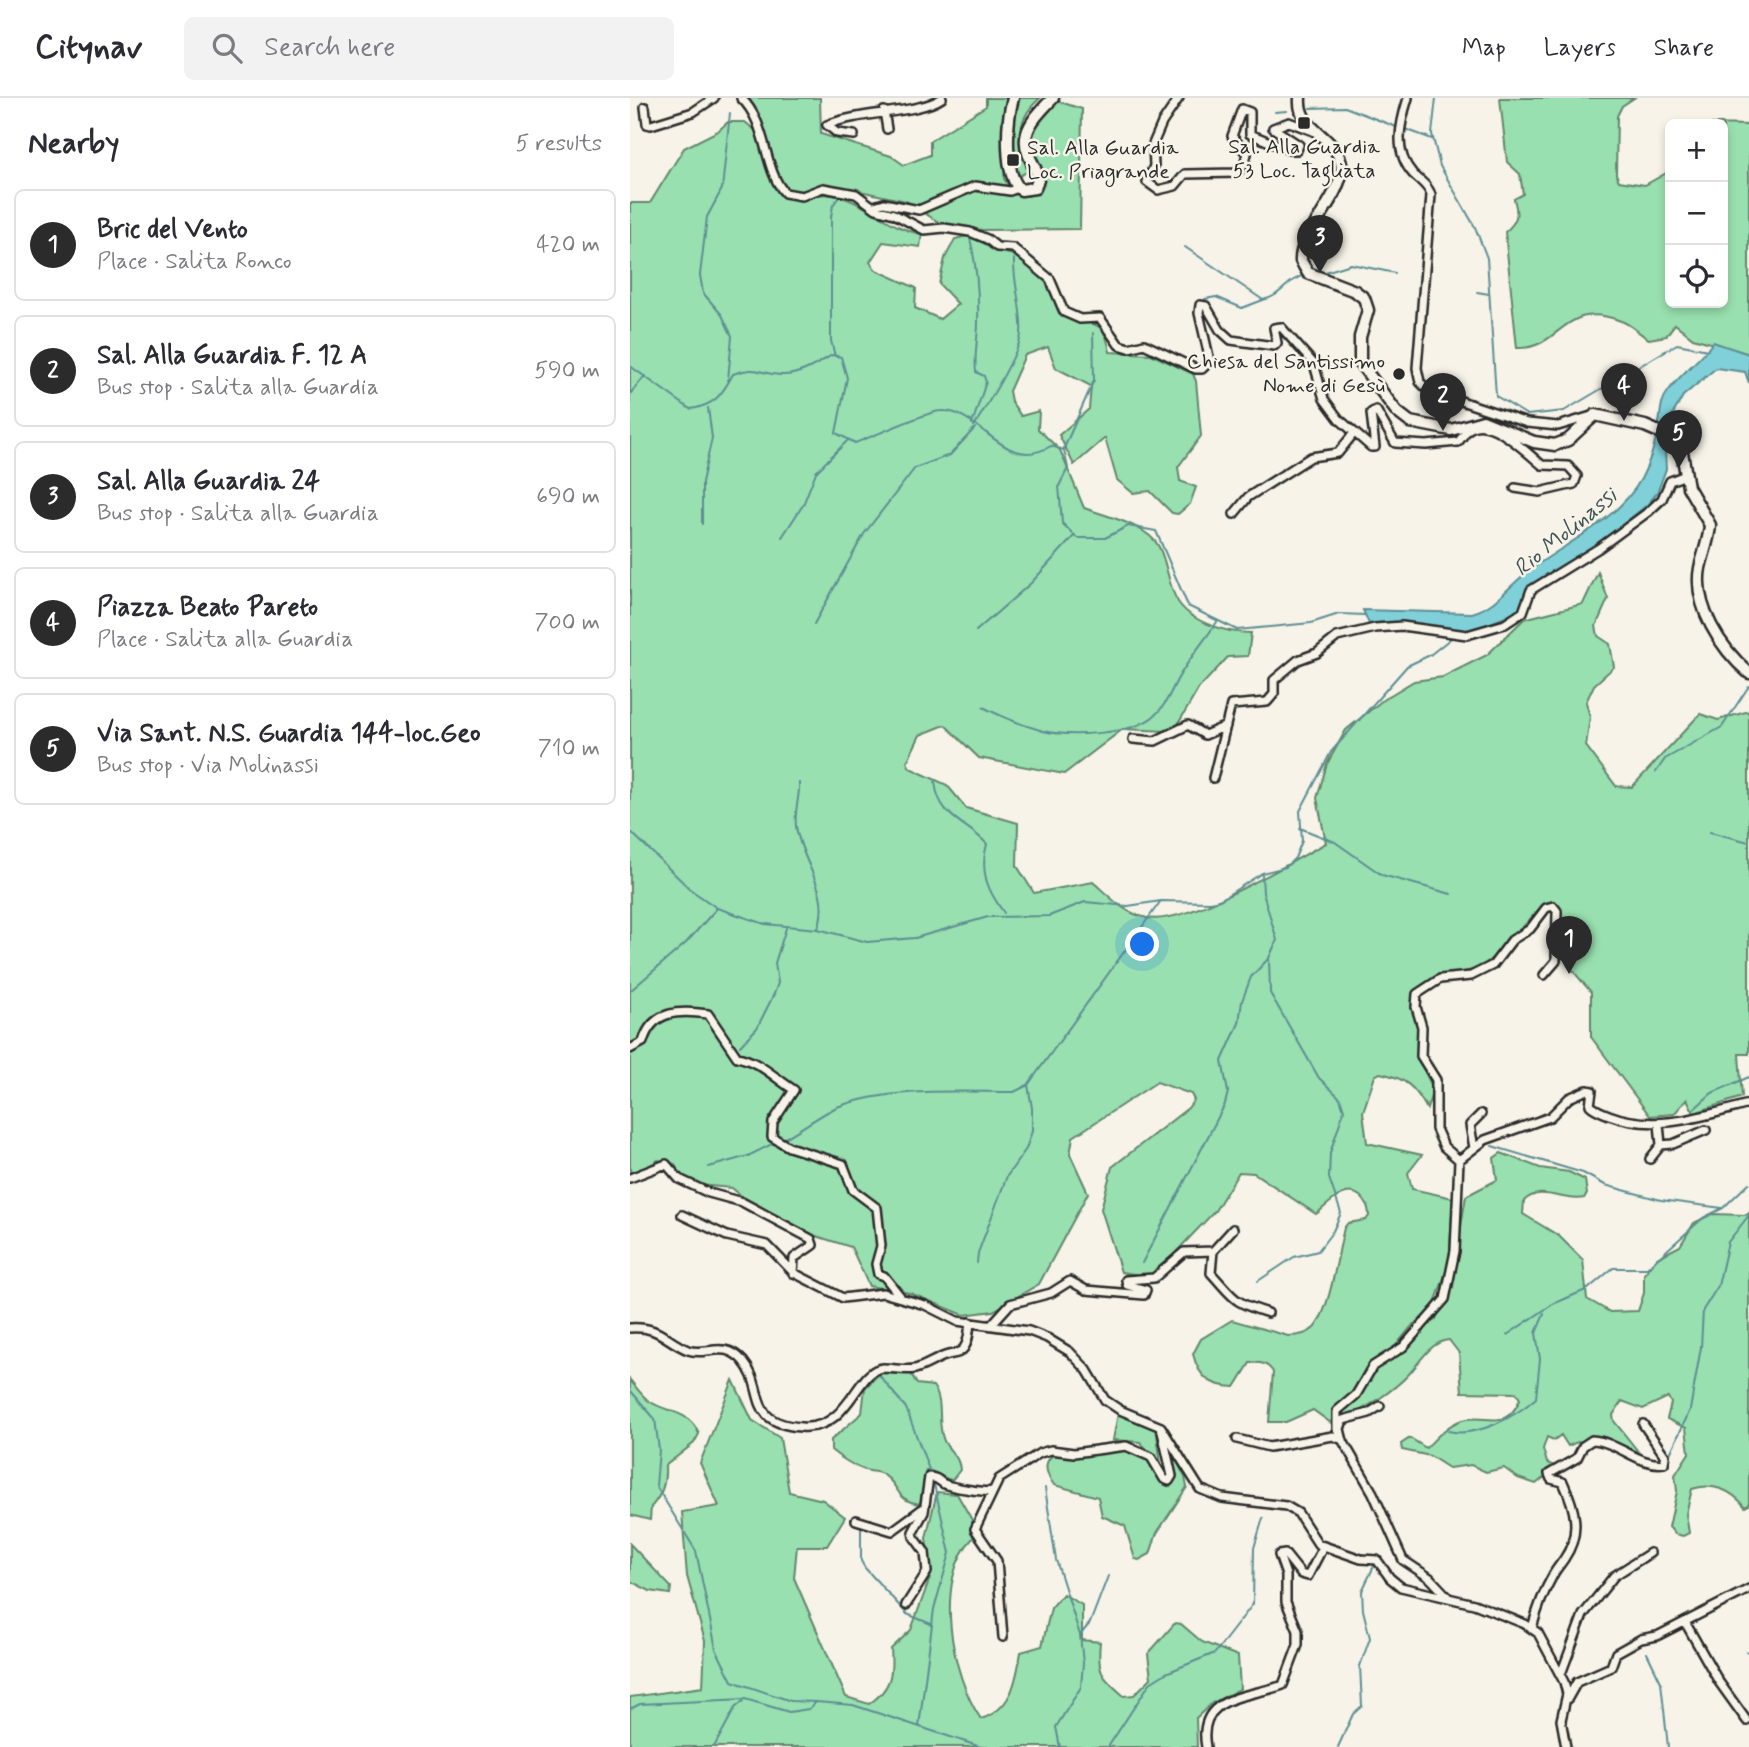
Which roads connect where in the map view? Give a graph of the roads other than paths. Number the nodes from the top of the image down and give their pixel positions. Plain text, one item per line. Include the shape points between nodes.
1 (714, 98) edge
2 (741, 98) edge
3 (942, 98) edge
4 (1013, 98) edge
5 (1053, 98) edge
6 (1180, 98) edge
7 (1300, 98) edge
8 (1408, 98) edge
9 (645, 107) dead end
10 (884, 111) junction
11 (887, 129) dead end
12 (1318, 134) junction
13 (854, 135) dead end
14 (1018, 188) junction
15 (874, 206) junction
16 (1595, 415) junction
17 (1354, 433) junction
18 (1515, 437) junction
19 (1683, 476) junction
20 (1514, 488) dead end
21 (1234, 514) dead end
22 (1749, 673) edge
23 (1227, 726) junction
24 (1133, 739) dead end
25 (1213, 778) dead end
26 (1544, 975) dead end
27 (630, 1049) edge
28 (1749, 1104) edge
29 (1481, 1114) dead end
30 (1659, 1124) junction
31 (1706, 1130) dead end
32 (1661, 1145) junction
33 (1474, 1148) junction
34 (1650, 1159) dead end
35 (1459, 1160) junction
36 (630, 1178) edge
37 (682, 1215) dead end
38 (1233, 1229) dead end
39 (1213, 1251) junction
40 (793, 1273) junction
41 (900, 1297) junction
42 (1268, 1313) dead end
43 (970, 1322) junction
44 (992, 1324) junction
45 (630, 1328) edge
46 (1380, 1406) dead end
47 (1643, 1424) dead end
48 (1161, 1427) junction
49 (1237, 1439) dead end
50 (1343, 1441) junction
51 (993, 1491) junction
52 (925, 1506) junction
53 (856, 1520) dead end
54 (1324, 1547) junction
55 (1650, 1553) dead end
56 (1749, 1589) edge
57 (1447, 1597) junction
58 (906, 1605) dead end
59 (1685, 1622) junction
60 (1532, 1628) junction
61 (1003, 1637) dead end
62 (1561, 1674) junction
63 (1566, 1701) junction
64 (1747, 1721) dead end
65 (1206, 1747) edge
66 (1566, 1747) edge

1 - 9 street via 693,112 651,125
2 - 15 street via 759,127 785,193 797,196 831,189 856,194
3 - 10 street via 917,108
4 - 14 main road via 1007,119 1011,178
5 - 14 main road via 1026,136 1037,185 1027,191
6 - 12 street via 1153,144 1154,166 1147,182 1158,190 1175,186 1185,174 1237,173 1247,154 1232,136 1242,109 1250,112 1248,133 1289,150 1297,150 1299,145 1273,128 1289,122
7 - 12 main road via 1299,110
8 - 16 street via 1398,130 1400,144 1406,164 1431,195 1417,368 1420,382 1434,393 1527,423 1558,426
10 - 11 street
10 - 13 street via 827,125 837,133
12 - 18 main road via 1335,148 1342,164 1340,179 1301,251 1301,261 1308,273 1364,298 1368,310 1358,354 1363,369 1410,422 1451,430 1483,421
14 - 15 street via 971,187 919,210 884,203
15 - 17 street via 924,230 970,232 995,247 1018,251 1049,279 1064,312 1080,319 1100,318 1119,345 1144,344 1196,369 1210,361 1200,305 1208,308 1223,334 1236,342 1274,346 1273,330 1281,327 1310,358 1324,399
16 - 18 main road via 1560,444
16 - 19 main road via 1669,435 1681,446
17 - 18 street via 1375,447 1371,414 1375,410 1390,439 1398,444 1458,442 1476,426
17 - 21 street via 1338,453 1311,457 1248,497
18 - 20 street via 1542,465 1568,466 1577,476 1574,484 1540,492
19 - 22 main road via 1710,525 1700,569 1700,599 1724,648
19 - 23 street via 1670,481 1662,499 1648,512 1531,590 1517,618 1467,635 1436,629 1375,628 1337,637 1278,675 1267,702 1231,705
23 - 24 street via 1205,735 1188,725 1156,741
23 - 25 street
26 - 35 street via 1556,961 1553,905 1512,940 1493,965 1471,976 1440,979 1417,994 1421,1056 1436,1080 1436,1129 1444,1147
27 - 41 street via 643,1042 648,1025 656,1018 708,1014 737,1057 753,1059 794,1090 773,1122 772,1137 843,1164 853,1190 877,1209 878,1274
28 - 30 street
29 - 33 street via 1470,1127
30 - 32 street
30 - 33 street via 1621,1120 1595,1109 1590,1105 1592,1091 1587,1090 1569,1098 1552,1116
31 - 32 street
32 - 34 street
33 - 35 street
35 - 50 street via 1455,1251 1444,1299 1403,1347 1373,1366 1356,1395 1337,1411 1337,1429
36 - 40 street via 666,1164 679,1180 742,1202 811,1239 813,1245 794,1258
37 - 40 street via 727,1236 767,1245
38 - 39 street
39 - 42 street via 1212,1275 1230,1297
39 - 44 street via 1184,1252 1154,1278 1126,1280 1127,1285 1146,1290 1144,1295 1086,1290 1070,1281 1051,1293 1010,1304
40 - 41 street via 848,1299 871,1292
41 - 43 street via 950,1319
43 - 44 street
43 - 45 street via 961,1352 913,1369 881,1368 833,1420 823,1426 802,1427 778,1423 768,1416 759,1405 745,1363 735,1354 715,1348 690,1351 658,1330
44 - 48 street via 1029,1331 1059,1344 1093,1377 1105,1400
46 - 50 street via 1343,1420
47 - 60 street via 1665,1456 1664,1463 1592,1440 1577,1458 1549,1474 1563,1482 1576,1518 1569,1551 1552,1575
48 - 51 street via 1170,1480 1165,1480 1143,1451 1111,1446 1082,1452 1059,1449 1040,1453 1000,1478
48 - 54 street via 1200,1489 1222,1498 1286,1506 1298,1513 1312,1538
49 - 50 street via 1269,1447 1333,1436
50 - 57 street via 1403,1560 1430,1578
51 - 52 street via 946,1485 929,1476
51 - 61 street via 975,1529 997,1562
52 - 53 street via 892,1531
52 - 58 street via 913,1532 925,1552 926,1572
54 - 57 street via 1377,1560 1401,1587
54 - 65 street via 1308,1576 1301,1574 1286,1554 1279,1555 1286,1575 1286,1602 1298,1631 1296,1655 1283,1685 1216,1707 1206,1723
55 - 62 street via 1614,1576 1583,1615
56 - 59 street
57 - 60 street
59 - 63 street via 1616,1653 1611,1667 1577,1682
59 - 64 street
60 - 62 street
62 - 63 street
63 - 66 street via 1561,1720

